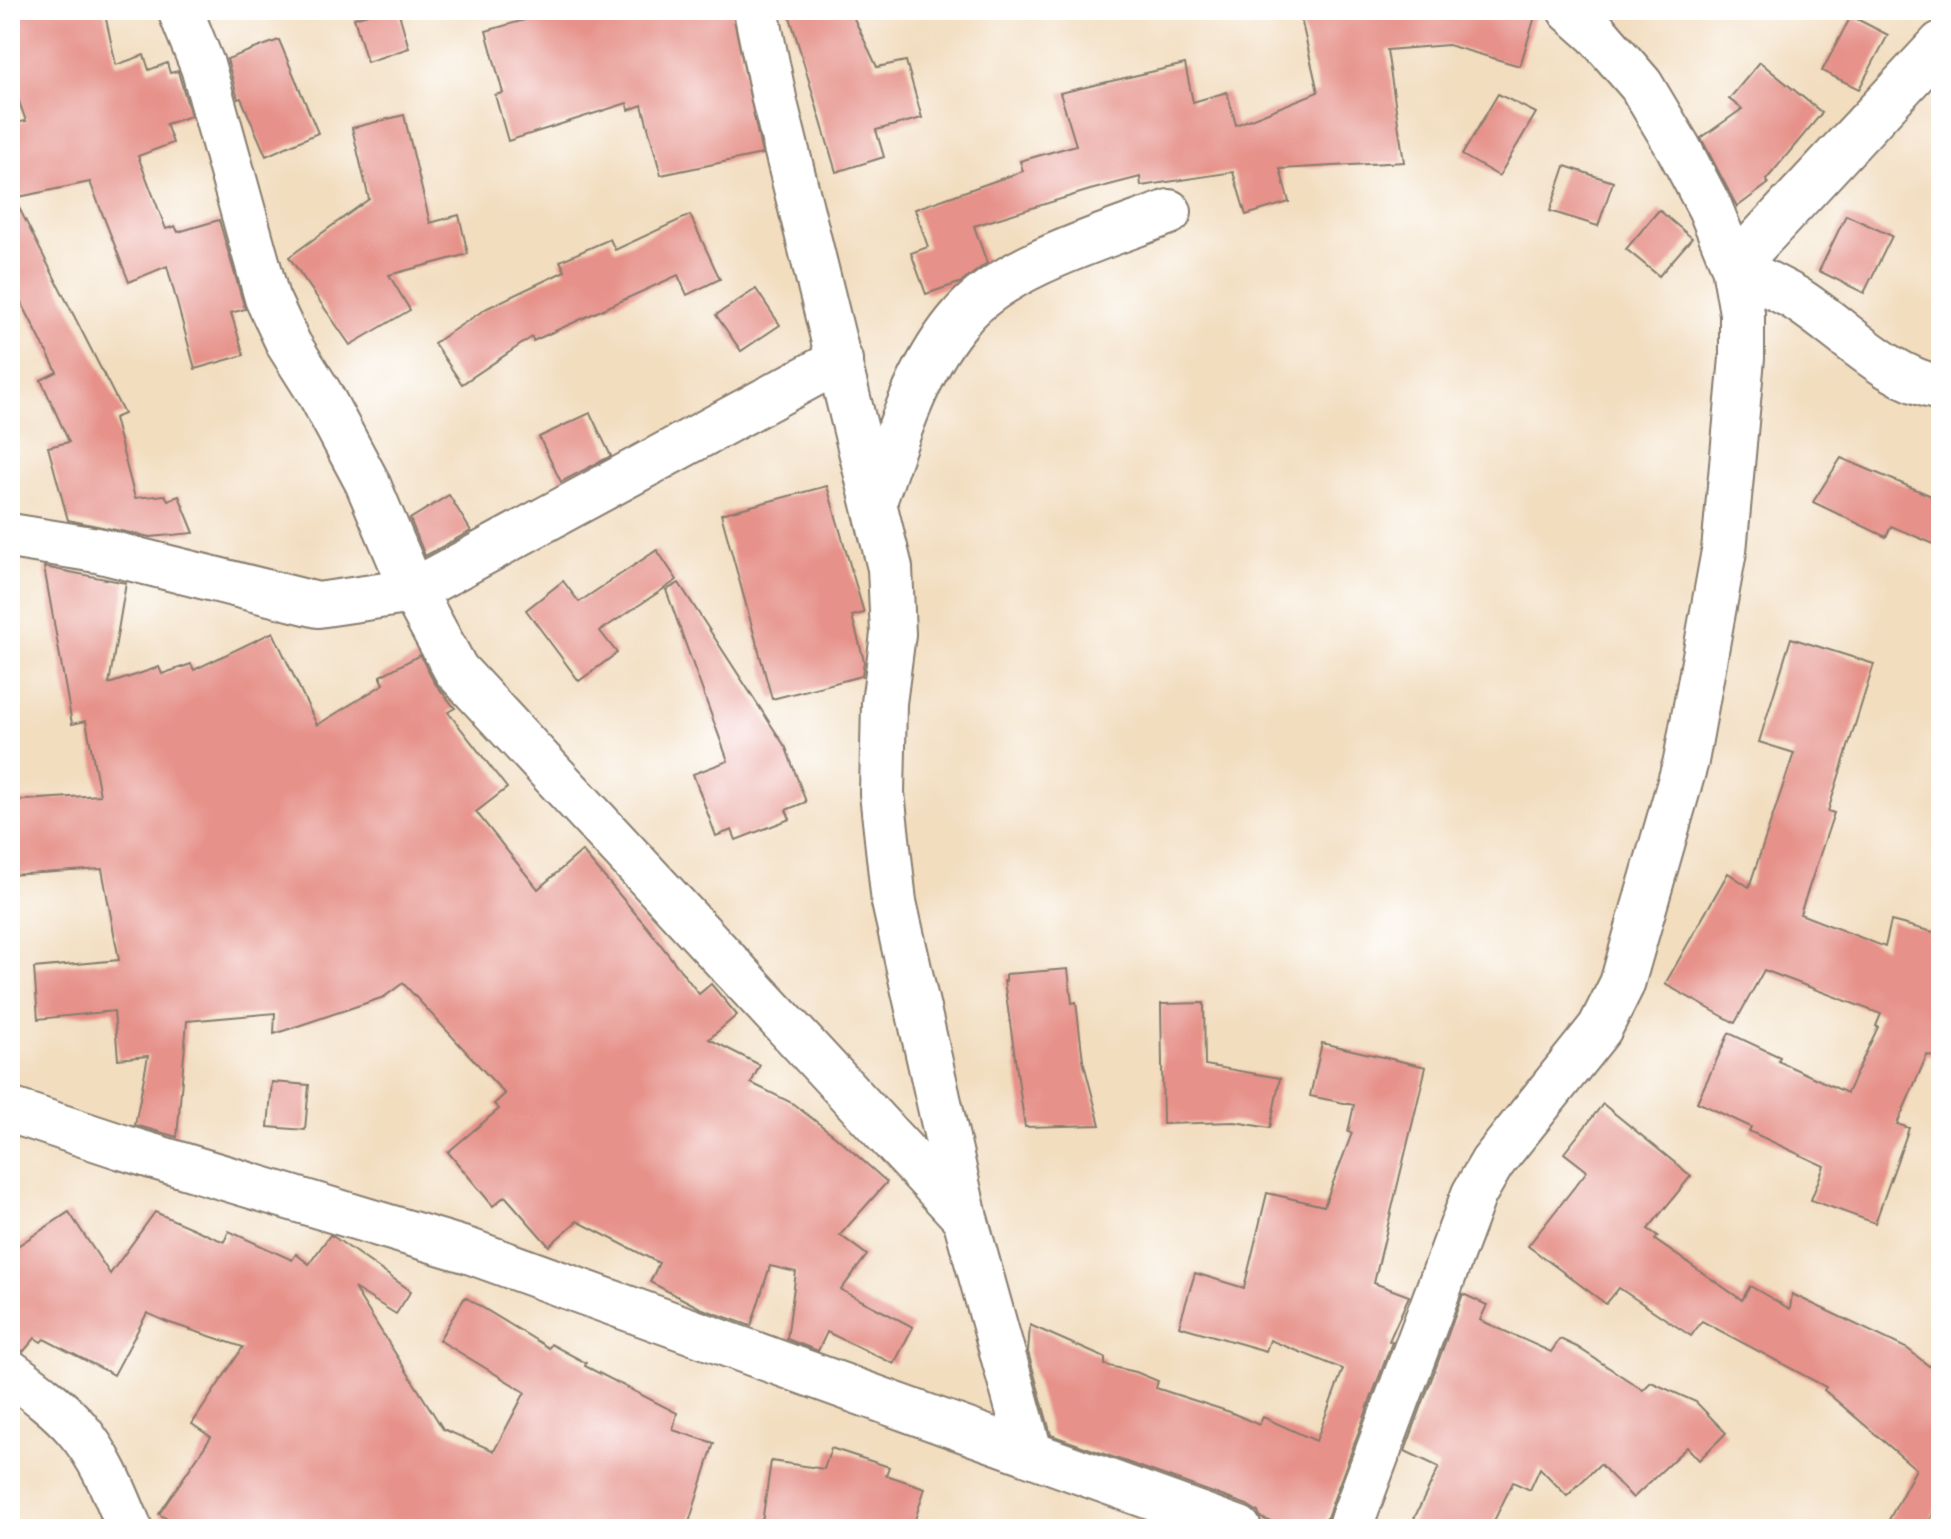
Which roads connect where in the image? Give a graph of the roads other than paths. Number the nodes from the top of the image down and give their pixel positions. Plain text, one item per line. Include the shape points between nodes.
1 (180, 10) edge
2 (756, 10) edge
3 (1570, 10) edge
4 (1941, 44) edge
5 (1169, 212) dead end
6 (1734, 267) junction
7 (840, 360) junction
8 (1941, 388) edge
9 (875, 499) junction
10 (10, 536) edge
11 (413, 591) junction
12 (10, 1110) edge
13 (965, 1218) junction
14 (10, 1372) edge
15 (1030, 1452) junction
16 (130, 1529) edge
17 (1239, 1529) edge
18 (1349, 1529) edge

1 - 11 street via 203,67 267,298 367,482
2 - 7 street
3 - 6 street via 1641,85 1710,208
4 - 6 street
5 - 9 street via 1039,264 1000,284 962,315 907,409
6 - 8 street via 1795,298 1902,375
6 - 18 street via 1742,358 1724,551 1686,761 1622,984 1600,1028 1492,1163 1474,1194
7 - 9 street
7 - 11 street
9 - 13 street via 890,568 893,634 884,703 882,793 894,902
10 - 11 street via 97,550 318,605
11 - 13 street via 456,670
12 - 15 street via 469,1251
13 - 15 street
14 - 16 street via 78,1430 103,1468
15 - 17 street

